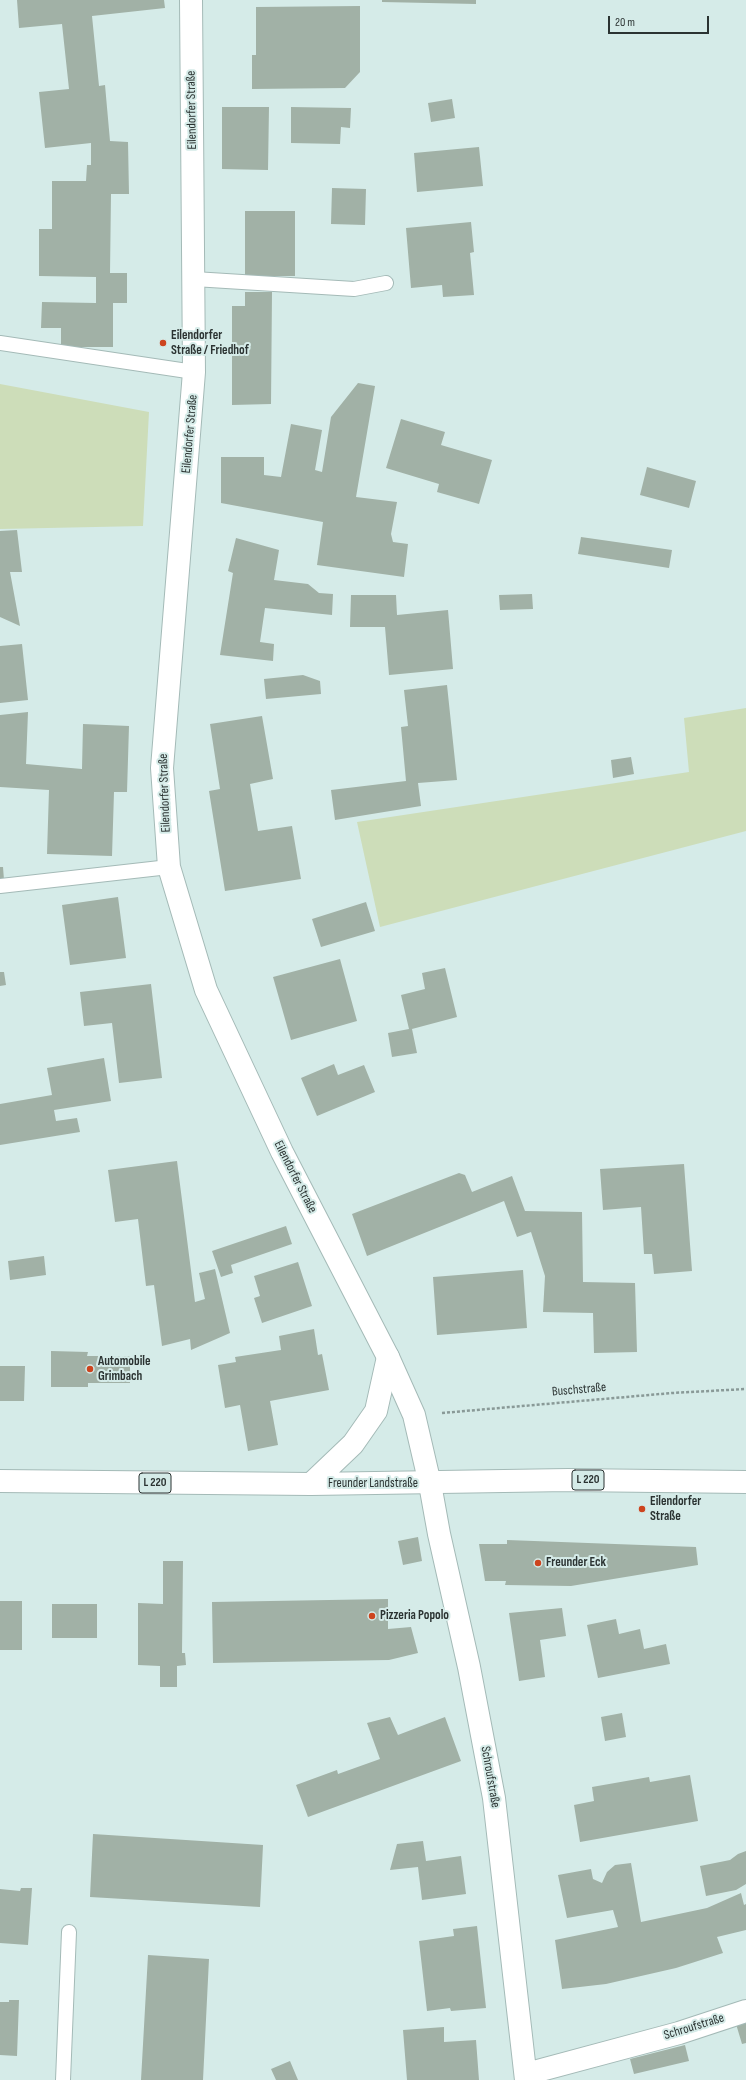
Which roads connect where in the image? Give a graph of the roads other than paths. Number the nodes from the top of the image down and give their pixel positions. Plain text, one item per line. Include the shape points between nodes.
1 (190, 0) edge
2 (194, 279) junction
3 (386, 283) dead end
4 (0, 343) edge
5 (194, 372) junction
6 (169, 867) junction
7 (0, 886) edge
8 (388, 1357) junction
9 (0, 1481) edge
10 (746, 1482) edge
11 (311, 1484) junction
12 (430, 1484) junction
13 (69, 1932) dead end
14 (746, 2011) edge
15 (526, 2077) edge
16 (63, 2080) edge

1 - 2 street, Eilendorfer Straße
2 - 3 lane via 354,289
2 - 5 street, Eilendorfer Straße
4 - 5 lane
5 - 6 street, Eilendorfer Straße via 162,768
6 - 7 lane
6 - 8 street, Eilendorfer Straße via 206,990 282,1152
8 - 11 street via 376,1411 353,1444
8 - 12 street, Eilendorfer Straße via 414,1415
9 - 11 street, Freunder Landstraße / L 220
10 - 12 street, Freunder Landstraße / L 220 via 568,1480
11 - 12 street, Freunder Landstraße / L 220
12 - 15 street, Schroufstraße via 494,1798
13 - 16 lane
14 - 15 street, Schroufstraße

